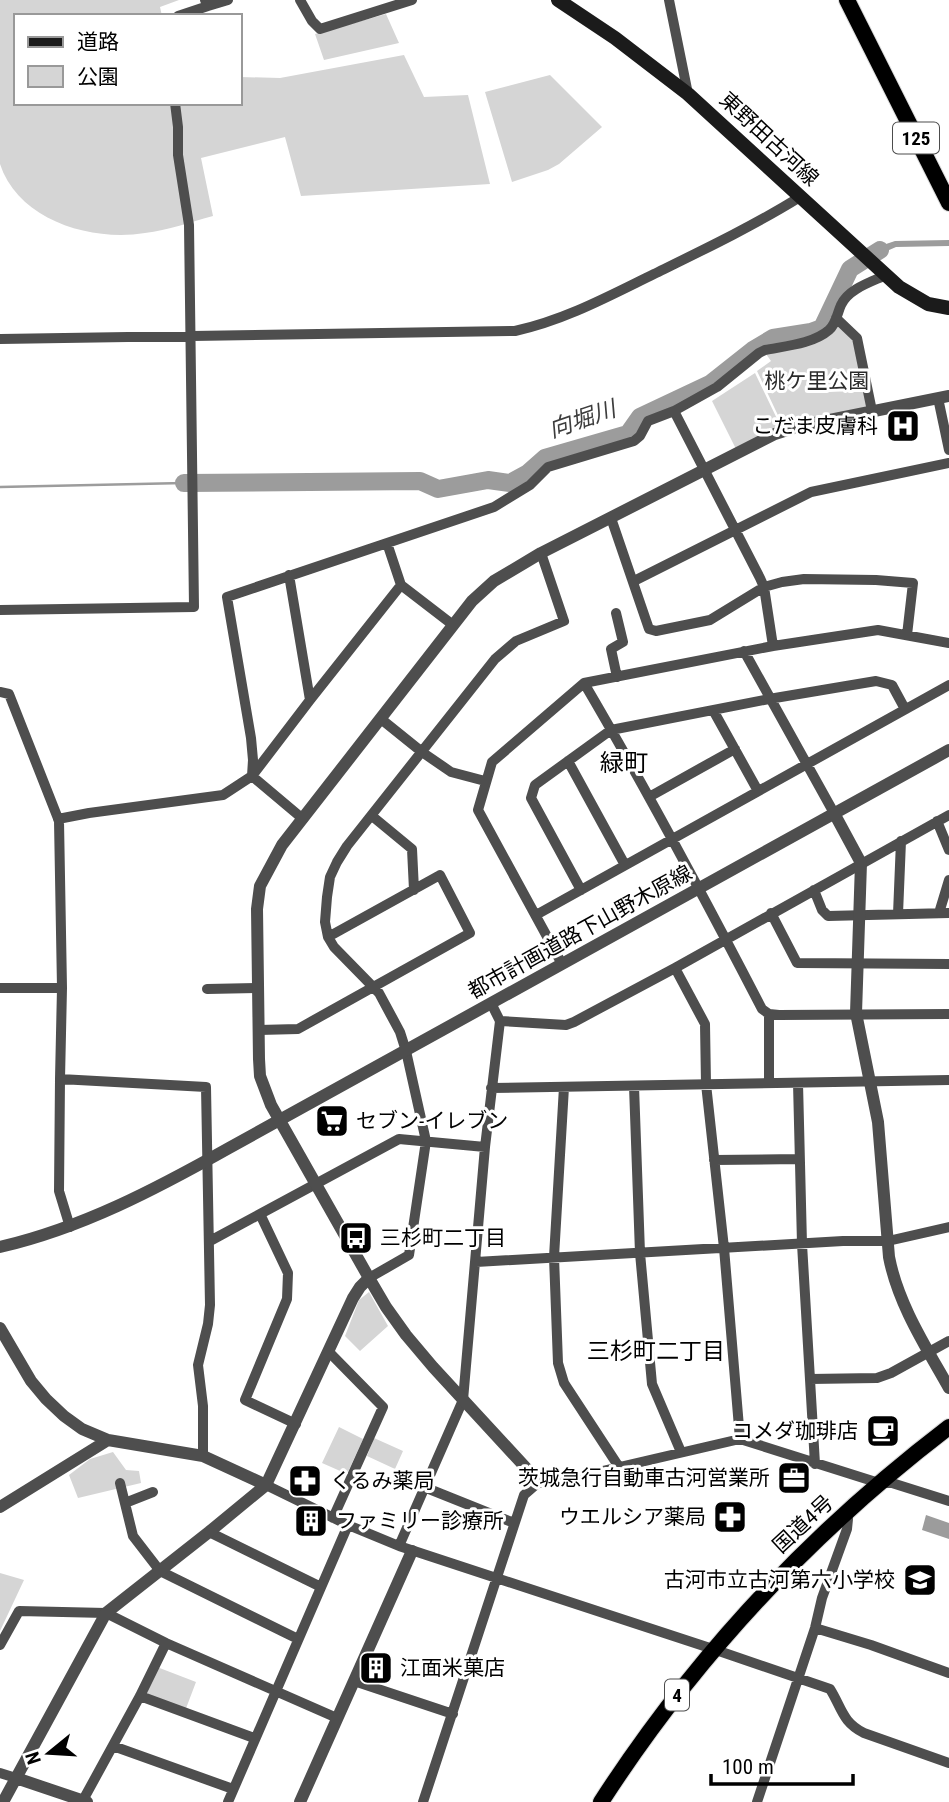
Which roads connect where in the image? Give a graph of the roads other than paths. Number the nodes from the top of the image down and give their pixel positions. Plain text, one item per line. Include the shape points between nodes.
1 (228, 0) edge
2 (300, 0) edge
3 (412, 0) edge
4 (558, 0) edge
5 (670, 0) edge
6 (850, 1) edge
7 (207, 3) edge
8 (182, 14) edge
9 (688, 94) junction
10 (175, 105) edge
11 (800, 197) junction
12 (949, 203) edge
13 (884, 273) junction
14 (949, 308) edge
15 (836, 318) junction
16 (190, 336) junction
17 (0, 339) edge
18 (944, 397) edge
19 (674, 411) junction
20 (872, 411) junction
21 (949, 450) edge
22 (949, 463) edge
23 (703, 470) junction
24 (611, 517) junction
25 (735, 530) junction
26 (387, 543) junction
27 (541, 553) junction
28 (289, 575) junction
29 (634, 581) junction
30 (401, 585) junction
31 (764, 587) junction
32 (0, 610) edge
33 (617, 614) dead end
34 (453, 625) junction
35 (907, 635) junction
36 (949, 643) edge
37 (773, 646) junction
38 (744, 651) junction
39 (617, 677) junction
40 (584, 683) junction
41 (949, 685) edge
42 (0, 692) edge
43 (769, 699) junction
44 (310, 700) junction
45 (905, 709) junction
46 (713, 710) junction
47 (381, 719) junction
48 (611, 730) junction
49 (734, 749) junction
50 (949, 750) edge
51 (422, 752) junction
52 (568, 761) junction
53 (806, 764) junction
54 (252, 776) junction
55 (485, 781) junction
56 (758, 791) junction
57 (649, 797) junction
58 (834, 813) junction
59 (949, 815) edge
60 (372, 816) junction
61 (58, 819) junction
62 (303, 819) junction
63 (937, 821) junction
64 (671, 839) junction
65 (901, 841) junction
66 (949, 850) edge
67 (861, 863) junction
68 (625, 865) junction
69 (949, 880) edge
70 (699, 888) junction
71 (414, 890) junction
72 (581, 890) junction
73 (814, 890) junction
74 (771, 913) junction
75 (944, 913) edge
76 (859, 914) junction
77 (898, 914) junction
78 (536, 915) junction
79 (328, 937) junction
80 (727, 939) junction
81 (562, 964) junction
82 (859, 964) junction
83 (949, 964) edge
84 (675, 968) junction
85 (0, 988) edge
86 (62, 988) junction
87 (258, 988) junction
88 (374, 988) junction
89 (207, 989) dead end
90 (491, 1003) junction
91 (856, 1013) junction
92 (769, 1014) junction
93 (949, 1014) edge
94 (500, 1021) junction
95 (258, 1030) junction
96 (406, 1051) junction
97 (60, 1079) junction
98 (949, 1080) edge
99 (869, 1082) junction
100 (769, 1083) junction
101 (797, 1083) junction
102 (706, 1084) junction
103 (634, 1086) junction
104 (564, 1087) junction
105 (491, 1088) junction
106 (280, 1120) junction
107 (426, 1141) junction
108 (485, 1147) junction
109 (799, 1159) junction
110 (714, 1160) junction
111 (206, 1161) junction
112 (316, 1184) junction
113 (260, 1214) junction
114 (70, 1227) junction
115 (949, 1227) edge
116 (210, 1241) junction
117 (888, 1241) junction
118 (802, 1244) junction
119 (0, 1247) edge
120 (723, 1248) junction
121 (640, 1252) junction
122 (554, 1257) junction
123 (476, 1262) junction
124 (369, 1278) junction
125 (0, 1328) edge
126 (949, 1341) edge
127 (329, 1352) junction
128 (929, 1353) junction
129 (810, 1379) junction
130 (949, 1388) edge
131 (464, 1400) junction
132 (296, 1424) junction
133 (949, 1427) edge
134 (740, 1439) junction
135 (108, 1440) junction
136 (681, 1452) junction
137 (203, 1456) junction
138 (815, 1464) junction
139 (619, 1467) junction
140 (539, 1482) junction
141 (120, 1483) dead end
142 (879, 1483) junction
143 (266, 1485) junction
144 (424, 1487) junction
145 (153, 1492) dead end
146 (949, 1500) edge
147 (125, 1503) junction
148 (0, 1507) edge
149 (846, 1512) junction
150 (332, 1518) junction
151 (514, 1523) junction
152 (348, 1525) junction
153 (209, 1532) junction
154 (399, 1546) junction
155 (412, 1551) junction
156 (160, 1571) junction
157 (497, 1579) junction
158 (321, 1587) junction
159 (106, 1613) junction
160 (815, 1628) junction
161 (298, 1639) junction
162 (166, 1643) junction
163 (0, 1645) edge
164 (713, 1649) junction
165 (949, 1673) edge
166 (798, 1679) junction
167 (354, 1681) junction
168 (275, 1691) junction
169 (140, 1696) junction
170 (453, 1714) junction
171 (337, 1718) junction
172 (254, 1738) junction
173 (113, 1746) junction
174 (949, 1763) edge
175 (0, 1773) edge
176 (16, 1778) junction
177 (233, 1789) junction
178 (3, 1802) edge
179 (84, 1802) edge
180 (228, 1802) edge
181 (300, 1802) edge
182 (423, 1802) edge
183 (601, 1802) edge
184 (757, 1802) edge

1 - 7 street
2 - 3 street via 320,29
4 - 9 main road, 東野田古河線
5 - 9 street
6 - 12 highway, 125
7 - 8 street
9 - 11 main road, 東野田古河線
10 - 16 street via 189,225
11 - 13 main road, 東野田古河線
11 - 16 street via 620,291 570,314 515,331
13 - 14 main road, 東野田古河線 via 915,298
13 - 15 street via 849,295
15 - 19 street via 827,332 765,350 717,387
15 - 20 street via 857,338
16 - 17 street
16 - 32 street via 194,607
18 - 20 street
18 - 21 street
19 - 23 street
19 - 26 street via 648,421 635,441 548,467 530,485 494,507
20 - 23 street via 788,429
22 - 25 street via 811,492
23 - 24 street
23 - 25 street
24 - 27 street
24 - 29 street
25 - 29 street
25 - 31 street
26 - 28 street
26 - 30 street
27 - 34 street via 482,590
27 - 51 street via 564,621 508,647
28 - 44 street
28 - 54 street via 227,597 251,738
29 - 31 street via 649,629 656,631 710,620
30 - 34 street
30 - 44 street
31 - 35 street via 804,579 913,583
31 - 37 street
33 - 39 street via 623,642 611,649
34 - 47 street
35 - 36 street
35 - 37 street via 878,630
37 - 38 street
38 - 39 street
38 - 43 street
39 - 40 street
40 - 48 street
40 - 55 street via 492,762
41 - 45 street
42 - 61 street via 9,694
43 - 45 street via 876,681 892,685
43 - 46 street
43 - 53 street
44 - 54 street
45 - 53 street
46 - 48 street
46 - 49 street
47 - 51 street
47 - 62 street
48 - 52 street
48 - 57 street
49 - 56 street
49 - 57 street
50 - 58 street, 都市計画道路下山野木原線
51 - 55 street via 451,772
51 - 60 street
52 - 68 street
52 - 72 street via 535,785 531,798
53 - 56 street
53 - 58 street
54 - 61 street via 223,795
54 - 62 street
55 - 78 street via 478,810
56 - 64 street
57 - 64 street
58 - 67 street
58 - 70 street, 都市計画道路下山野木原線
59 - 63 street
60 - 71 street via 412,849
60 - 79 street via 347,846 330,877
61 - 86 street
62 - 87 street via 282,845 260,886
63 - 65 street
63 - 66 street
64 - 68 street
64 - 70 street
65 - 67 street
65 - 77 street
67 - 73 street
67 - 76 street
68 - 72 street
69 - 75 street
70 - 80 street
70 - 81 street, 都市計画道路下山野木原線
71 - 79 street
71 - 88 street via 440,875 470,933
72 - 78 street
73 - 74 street
73 - 76 street via 828,916
74 - 80 street
74 - 82 street via 797,964
75 - 77 street
76 - 77 street
76 - 82 street
78 - 81 street
79 - 88 street
80 - 84 street
80 - 92 street via 762,1009
81 - 90 street, 都市計画道路下山野木原線
82 - 83 street
82 - 91 street
84 - 94 street via 566,1025
84 - 102 street via 705,1024
85 - 86 street
86 - 97 street
87 - 89 street
87 - 95 street
88 - 95 street via 298,1029
88 - 96 street
90 - 94 street
90 - 96 street, 都市計画道路下山野木原線
91 - 92 street
91 - 93 street
91 - 99 street
92 - 100 street
94 - 105 street
95 - 106 street via 260,1076
96 - 106 street, 都市計画道路下山野木原線
96 - 107 street
97 - 111 street via 206,1087
97 - 114 street via 59,1191
98 - 99 street
99 - 101 street
99 - 117 street via 880,1134
100 - 101 street
100 - 102 street
101 - 109 street
102 - 103 street
102 - 110 street
103 - 104 street
103 - 121 street
104 - 105 street
104 - 122 street
105 - 108 street
106 - 111 street, 都市計画道路下山野木原線
106 - 112 street
107 - 108 street
107 - 112 street via 399,1139
107 - 124 street via 409,1255
108 - 123 street
109 - 110 street
109 - 118 street
110 - 120 street
111 - 114 street, 都市計画道路下山野木原線
111 - 116 street
112 - 113 street
112 - 124 street
113 - 116 street
113 - 132 street via 288,1273 287,1298 245,1399
114 - 119 street, 都市計画道路下山野木原線
115 - 117 street
116 - 137 street via 208,1324 198,1365
117 - 118 street
117 - 128 street via 898,1288
118 - 120 street
118 - 129 street
120 - 121 street
120 - 134 street
121 - 122 street
121 - 136 street via 652,1384
122 - 123 street
122 - 139 street via 558,1363 564,1382
123 - 131 street
124 - 127 street via 353,1298
124 - 131 street via 406,1335
125 - 135 street via 46,1399 82,1429
126 - 128 street
127 - 132 street
127 - 150 street via 383,1407
128 - 129 street via 877,1378
128 - 130 street
129 - 138 street
131 - 140 street
131 - 144 street
132 - 143 street
133 - 142 highway, 国道4号 / 4
134 - 136 street
134 - 138 street
135 - 137 street
135 - 148 street
136 - 139 street
137 - 143 street
138 - 142 street
139 - 140 street
140 - 151 street via 524,1495
141 - 147 street
142 - 146 street
142 - 149 highway, 国道4号 / 4
143 - 150 street
143 - 153 street
144 - 151 street
144 - 154 street
145 - 147 street
147 - 156 street via 132,1536
149 - 160 street via 847,1529
149 - 164 highway, 国道4号 / 4
150 - 152 street
151 - 157 street
152 - 154 street
152 - 158 street
153 - 156 street
153 - 158 street
154 - 155 street
155 - 157 street
155 - 167 street
156 - 159 street
156 - 161 street
157 - 164 street
157 - 170 street
158 - 161 street
159 - 162 street
159 - 163 street via 19,1611
159 - 176 street
160 - 165 street
160 - 166 street
161 - 168 street
162 - 168 street
162 - 169 street
164 - 166 street
164 - 183 highway, 国道4号 / 4
166 - 174 street via 830,1689 853,1728
166 - 184 street
167 - 170 street
167 - 171 street
168 - 171 street
168 - 172 street
169 - 172 street
169 - 173 street
170 - 182 street
171 - 181 street
172 - 177 street
173 - 177 street
173 - 179 street
175 - 176 street
176 - 178 street
176 - 179 street
177 - 180 street

